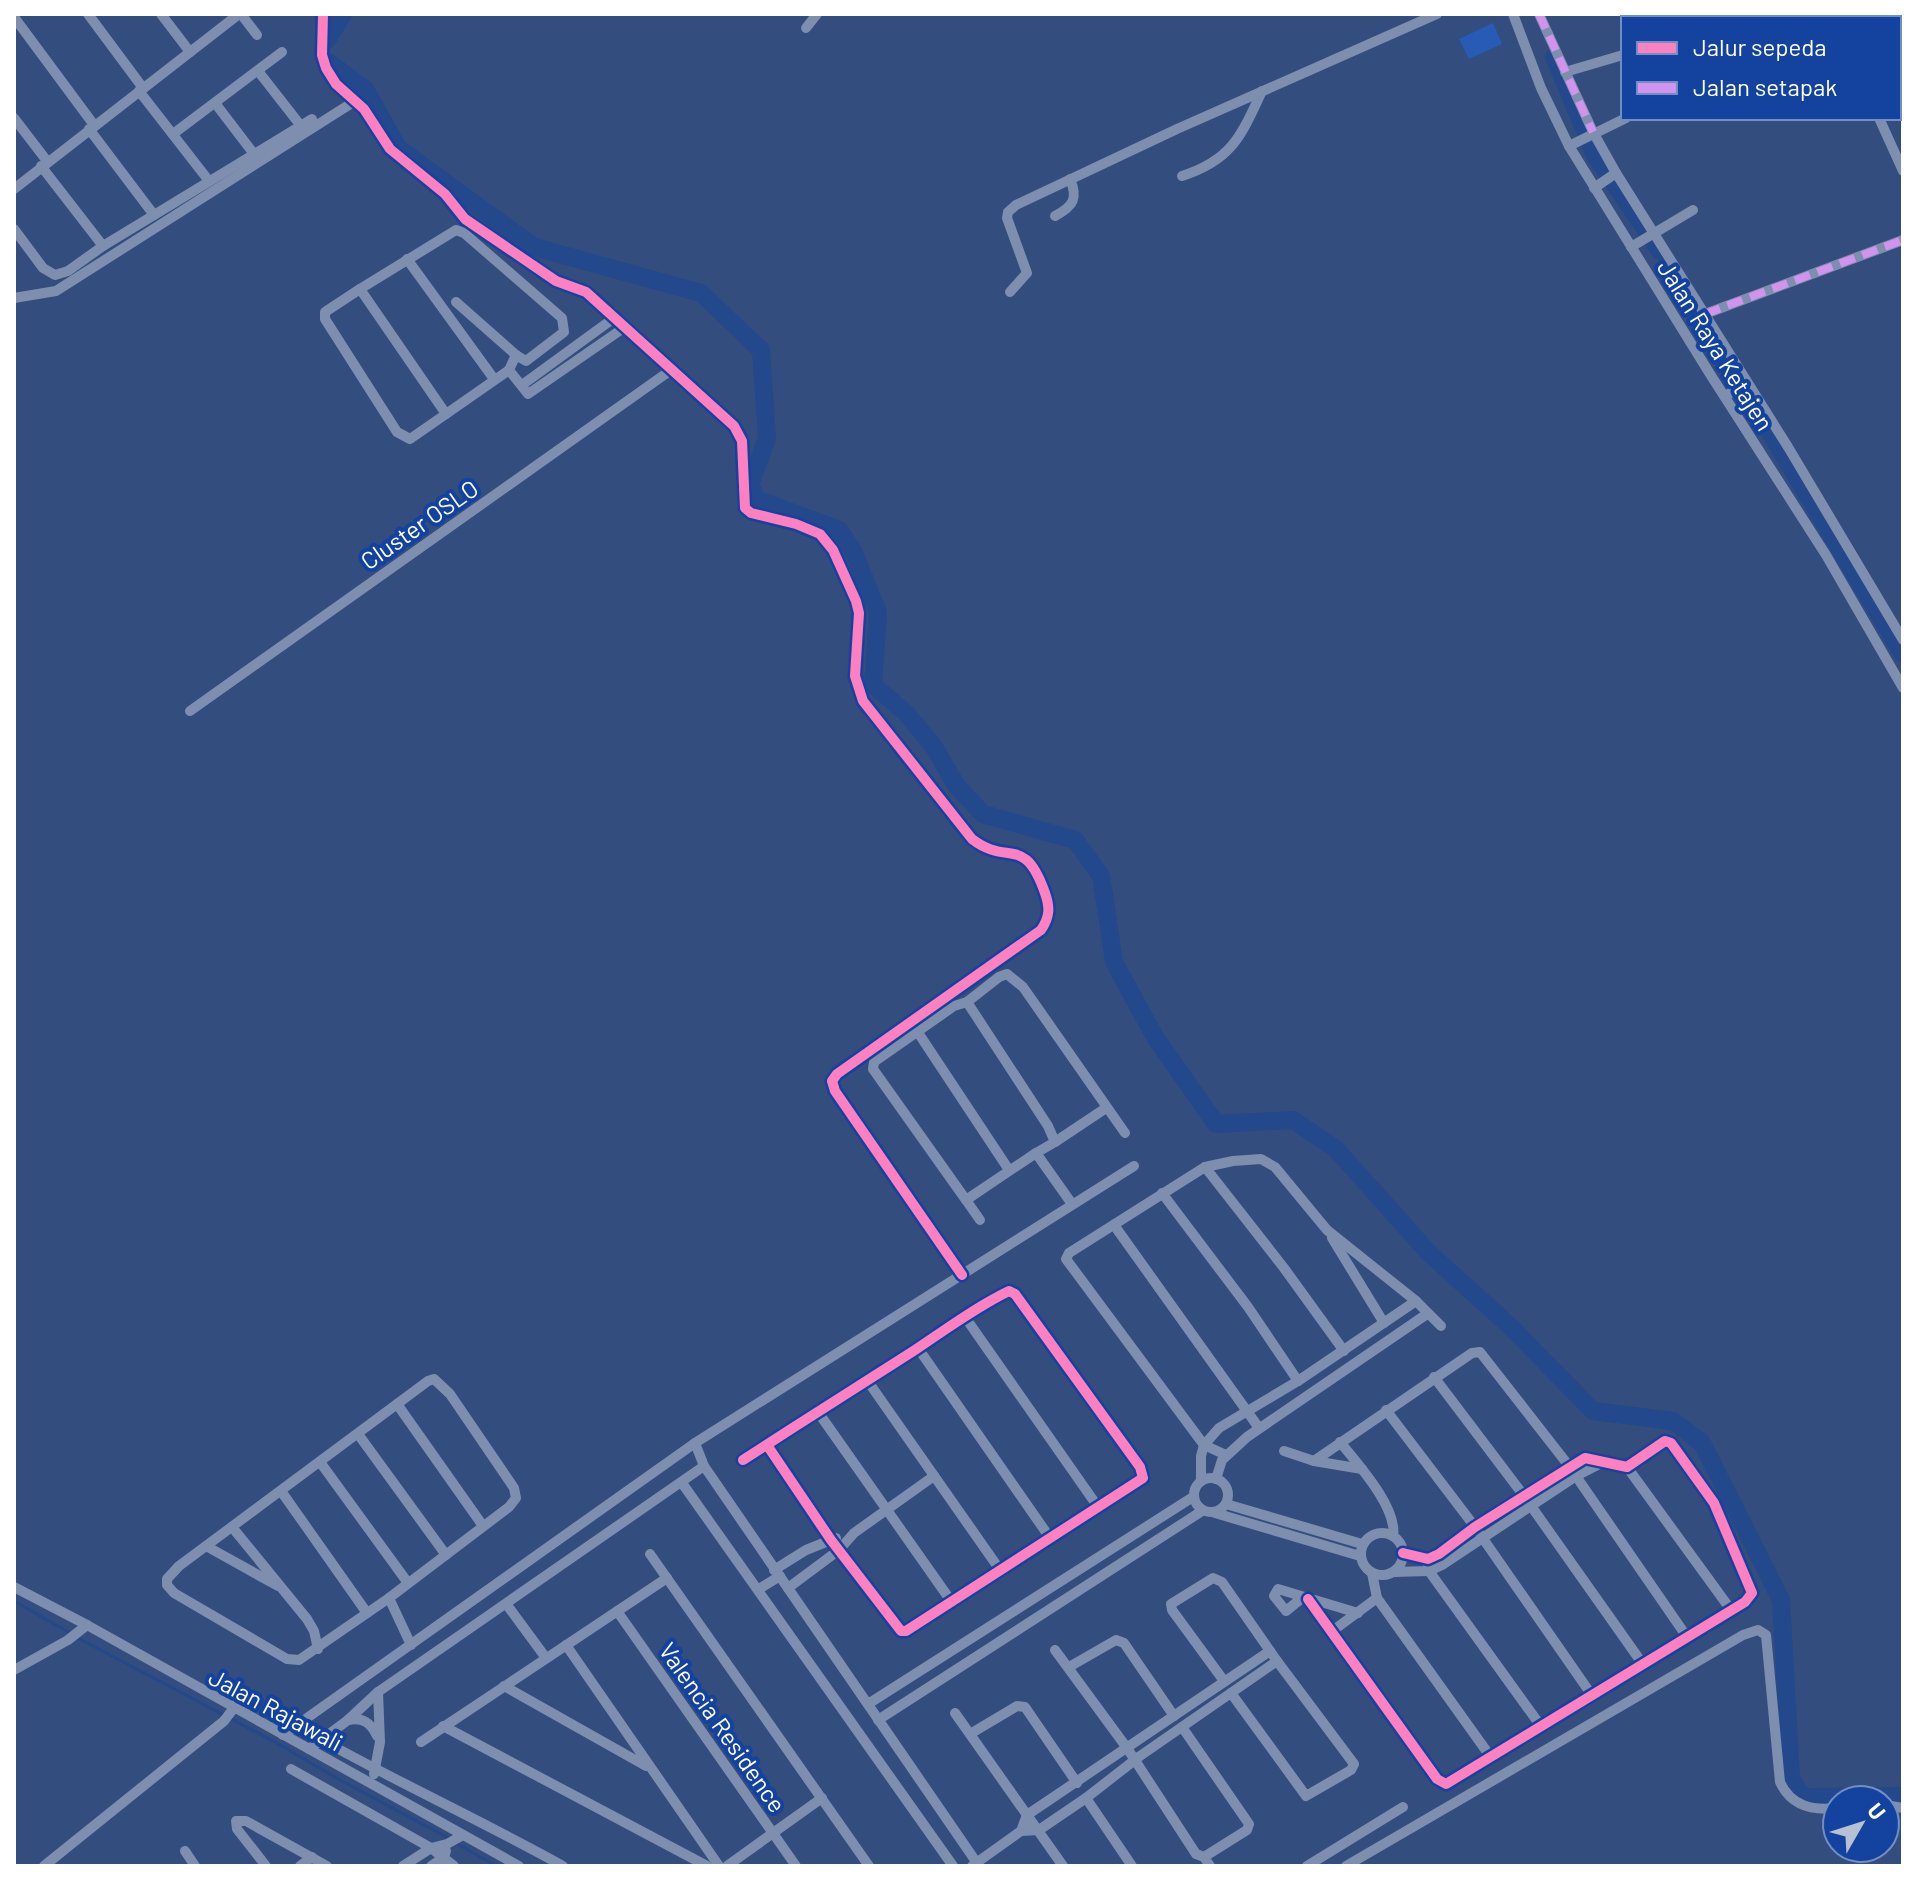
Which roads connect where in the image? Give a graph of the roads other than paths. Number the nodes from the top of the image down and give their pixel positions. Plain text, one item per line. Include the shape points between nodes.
1 (88, 14) edge
2 (161, 14) edge
3 (240, 14) edge
4 (323, 14) edge
5 (817, 14) edge
6 (1437, 14) edge
7 (1513, 14) edge
8 (1539, 14) edge
9 (14, 17) edge
10 (806, 28) dead end
11 (257, 35) dead end
12 (190, 52) junction
13 (282, 52) dead end
14 (1621, 56) edge
15 (258, 71) junction
16 (1565, 72) junction
17 (141, 89) junction
18 (1262, 91) junction
19 (355, 101) junction
20 (215, 103) junction
21 (14, 118) edge
22 (312, 119) dead end
23 (1621, 120) edge
24 (1880, 120) edge
25 (301, 126) junction
26 (92, 127) junction
27 (1591, 133) junction
28 (173, 134) junction
29 (1572, 144) junction
30 (254, 154) junction
31 (44, 164) junction
32 (1903, 171) edge
33 (1182, 176) dead end
34 (1610, 176) junction
35 (1070, 179) junction
36 (209, 181) junction
37 (1594, 188) junction
38 (14, 189) edge
39 (1693, 210) dead end
40 (154, 215) junction
41 (1055, 216) dead end
42 (14, 229) edge
43 (1651, 233) junction
44 (1903, 240) edge
45 (1635, 244) junction
46 (103, 246) junction
47 (407, 259) junction
48 (360, 289) junction
49 (1010, 292) dead end
50 (14, 298) edge
51 (456, 302) dead end
52 (1705, 314) junction
53 (614, 318) junction
54 (625, 327) junction
55 (516, 355) junction
56 (509, 370) junction
57 (671, 370) junction
58 (494, 379) junction
59 (1744, 382) junction
60 (525, 389) junction
61 (1727, 394) junction
62 (446, 414) junction
63 (1903, 640) edge
64 (1903, 688) edge
65 (190, 711) dead end
66 (967, 1002) junction
67 (917, 1031) junction
68 (1106, 1108) junction
69 (1125, 1133) dead end
70 (1055, 1142) junction
71 (1036, 1153) junction
72 (1134, 1166) dead end
73 (1205, 1167) junction
74 (1009, 1170) junction
75 (1162, 1193) junction
76 (966, 1200) junction
77 (1072, 1204) junction
78 (980, 1220) dead end
79 (1114, 1225) junction
80 (1327, 1230) junction
81 (962, 1275) junction
82 (1416, 1301) junction
83 (1427, 1314) junction
84 (965, 1317) junction
85 (1384, 1323) junction
86 (1441, 1326) dead end
87 (1367, 1334) junction
88 (918, 1348) junction
89 (1377, 1348) junction
90 (1344, 1351) junction
91 (1321, 1365) junction
92 (1434, 1377) junction
93 (1332, 1379) junction
94 (867, 1380) junction
95 (1298, 1381) junction
96 (397, 1404) junction
97 (1386, 1410) junction
98 (818, 1412) junction
99 (1249, 1412) junction
100 (1259, 1428) junction
101 (358, 1434) junction
102 (1340, 1442) junction
103 (695, 1443) junction
104 (767, 1445) junction
105 (1204, 1445) junction
106 (1284, 1451) dead end
107 (1226, 1455) junction
108 (743, 1460) dead end
109 (1314, 1461) junction
110 (1605, 1461) junction
111 (320, 1462) junction
112 (704, 1466) junction
113 (1569, 1466) junction
114 (1627, 1467) junction
115 (1362, 1469) junction
116 (934, 1476) junction
117 (1576, 1476) junction
118 (1216, 1479) junction
119 (1201, 1481) junction
120 (682, 1483) junction
121 (281, 1491) junction
122 (1193, 1497) junction
123 (1527, 1501) junction
124 (1226, 1504) junction
125 (1098, 1507) junction
126 (887, 1511) junction
127 (1202, 1511) junction
128 (1215, 1513) junction
129 (483, 1526) junction
130 (232, 1527) junction
131 (1479, 1532) junction
132 (854, 1533) junction
133 (1393, 1536) junction
134 (1050, 1538) junction
135 (831, 1540) junction
136 (1362, 1544) junction
137 (206, 1546) junction
138 (839, 1550) junction
139 (1403, 1553) junction
140 (650, 1554) dead end
141 (800, 1554) junction
142 (446, 1555) junction
143 (1360, 1556) junction
144 (1428, 1559) junction
145 (812, 1569) junction
146 (1000, 1570) junction
147 (1429, 1571) junction
148 (1394, 1572) junction
149 (777, 1573) junction
150 (1372, 1573) junction
151 (667, 1578) junction
152 (408, 1583) junction
153 (14, 1587) edge
154 (282, 1588) junction
155 (788, 1588) junction
156 (759, 1589) junction
157 (389, 1598) junction
158 (1377, 1598) junction
159 (951, 1601) junction
160 (507, 1605) junction
161 (1731, 1610) junction
162 (617, 1611) junction
163 (367, 1613) junction
164 (1358, 1613) junction
165 (85, 1627) junction
166 (1331, 1632) junction
167 (1687, 1637) junction
168 (411, 1645) junction
169 (566, 1645) junction
170 (318, 1649) junction
171 (1055, 1650) dead end
172 (1270, 1651) junction
173 (546, 1658) junction
174 (1277, 1661) junction
175 (1642, 1663) junction
176 (1069, 1667) junction
177 (14, 1670) edge
178 (1224, 1681) junction
179 (504, 1686) junction
180 (378, 1692) junction
181 (1231, 1693) junction
182 (1591, 1694) junction
183 (1197, 1700) junction
184 (868, 1704) junction
185 (1206, 1711) junction
186 (955, 1713) dead end
187 (229, 1714) junction
188 (1174, 1716) junction
189 (348, 1720) junction
190 (878, 1720) junction
191 (1540, 1725) junction
192 (443, 1726) junction
193 (1182, 1727) junction
194 (970, 1734) junction
195 (283, 1735) junction
196 (322, 1740) junction
197 (380, 1742) junction
198 (421, 1742) dead end
199 (1127, 1748) junction
200 (309, 1749) junction
201 (1490, 1756) junction
202 (1134, 1760) junction
203 (291, 1769) dead end
204 (651, 1769) junction
205 (375, 1770) junction
206 (372, 1783) junction
207 (1077, 1783) junction
208 (822, 1798) junction
209 (1086, 1798) junction
210 (1403, 1807) dead end
211 (1821, 1807) edge
212 (1027, 1815) junction
213 (1039, 1830) junction
214 (1021, 1831) junction
215 (773, 1833) junction
216 (455, 1840) junction
217 (431, 1848) junction
218 (185, 1851) dead end
219 (312, 1857) junction
220 (444, 1857) junction
221 (1207, 1861) edge
222 (976, 1865) edge
223 (44, 1866) edge
224 (195, 1866) edge
225 (266, 1866) edge
226 (300, 1866) edge
227 (327, 1866) edge
228 (403, 1866) edge
229 (431, 1866) edge
230 (454, 1866) edge
231 (519, 1866) edge
232 (563, 1866) edge
233 (707, 1866) edge
234 (719, 1866) edge
235 (727, 1866) edge
236 (796, 1866) edge
237 (869, 1866) edge
238 (953, 1866) edge
239 (1063, 1866) edge
240 (1132, 1866) edge
241 (1307, 1866) edge
242 (1346, 1866) edge

1 - 17 street
2 - 12 street
3 - 11 street
3 - 12 street
4 - 19 street via 326,68
5 - 10 street
6 - 18 street
7 - 29 street, Jalan Raya Ketajen via 1541,88
8 - 16 street
9 - 26 street
12 - 17 street
13 - 15 street
14 - 16 street
15 - 20 street
15 - 25 street
16 - 27 street
17 - 26 street
17 - 28 street
18 - 33 street via 1236,143 1213,163
18 - 35 street
19 - 50 street via 56,291
19 - 53 street via 390,149 445,194 465,219 556,281 586,292
20 - 28 street
20 - 30 street
21 - 31 street
22 - 25 street
23 - 27 street
24 - 32 street
25 - 30 street
26 - 31 street
26 - 40 street
27 - 29 street
27 - 34 street
28 - 36 street
29 - 37 street, Jalan Raya Ketajen
30 - 36 street
31 - 38 street
31 - 46 street
34 - 37 street
34 - 43 street
35 - 41 street via 1075,200
35 - 49 street via 1008,212 1027,273
36 - 40 street
37 - 45 street, Jalan Raya Ketajen
39 - 43 street
40 - 46 street
42 - 46 street via 43,268 55,275
43 - 45 street
43 - 52 street
44 - 52 street
45 - 61 street, Jalan Raya Ketajen
47 - 48 street
47 - 55 street via 456,230 464,233 562,318 564,332 526,361
47 - 58 street
48 - 62 street
48 - 62 street via 332,306 325,319 397,432 410,439
51 - 55 street
52 - 59 street
53 - 54 street
53 - 60 street
54 - 57 street
54 - 60 street
55 - 56 street
56 - 58 street
56 - 60 street
57 - 65 street, Cluster OSLO
57 - 81 street via 740,433 745,508 820,534 833,550 859,613 855,676 863,701 972,839 1031,862 1048,902 1048,919 1041,930 832,1081
58 - 62 street
59 - 61 street
59 - 63 street
61 - 64 street, Jalan Raya Ketajen
66 - 67 street
66 - 68 street via 999,977 1014,977
66 - 70 street
67 - 74 street
67 - 76 street via 874,1062 873,1069
68 - 69 street
68 - 70 street
70 - 71 street
71 - 74 street
71 - 77 street
72 - 77 street
73 - 75 street
73 - 80 street via 1251,1158 1268,1162
73 - 90 street
74 - 76 street
75 - 79 street
75 - 95 street
76 - 78 street
77 - 81 street
79 - 99 street
79 - 105 street via 1066,1259
80 - 82 street
80 - 85 street
81 - 103 street
82 - 83 street
82 - 85 street
83 - 86 street
83 - 89 street
84 - 88 street
84 - 125 street
84 - 125 street via 1006,1292 1015,1294 1140,1467 1139,1482
85 - 87 street
87 - 89 street
87 - 90 street
88 - 94 street
88 - 134 street
89 - 93 street
90 - 91 street
91 - 93 street
91 - 95 street
92 - 97 street
92 - 113 street via 1480,1352
92 - 123 street
93 - 100 street
94 - 98 street
94 - 116 street
95 - 99 street
96 - 101 street
96 - 129 street
96 - 129 street via 434,1379 450,1394 514,1488 516,1498 509,1507
97 - 102 street
97 - 131 street
98 - 104 street
98 - 126 street
99 - 100 street
99 - 105 street via 1219,1428
100 - 107 street
101 - 111 street
101 - 142 street
102 - 109 street
102 - 115 street
103 - 112 street
103 - 168 street
104 - 108 street
104 - 135 street
105 - 107 street
105 - 119 street
106 - 109 street
107 - 118 street
109 - 115 street
110 - 113 street via 1585,1458
110 - 114 street
110 - 117 street
111 - 121 street
111 - 152 street
112 - 120 street
112 - 149 street
113 - 117 street
113 - 123 street
114 - 161 street
114 - 161 street via 1668,1442 1710,1496 1752,1588 1749,1599
115 - 133 street via 1392,1515
116 - 126 street
116 - 146 street
117 - 123 street
117 - 167 street
118 - 119 street
118 - 124 street via 1227,1489
119 - 122 street
120 - 156 street
120 - 160 street
121 - 130 street
121 - 163 street
122 - 127 street
122 - 184 street
123 - 131 street
123 - 175 street
124 - 128 street
124 - 136 street
125 - 134 street
126 - 132 street
126 - 159 street
127 - 128 street
127 - 190 street
128 - 143 street
129 - 142 street
130 - 137 street
130 - 154 street
131 - 144 street
131 - 147 street
131 - 182 street
132 - 135 street
132 - 138 street
133 - 136 street via 1371,1535
133 - 139 street
134 - 146 street
135 - 138 street
135 - 141 street
136 - 143 street
137 - 154 street
137 - 170 street via 167,1579 174,1593 287,1659 299,1660
138 - 145 street
138 - 159 street via 901,1631
139 - 144 street
139 - 148 street
140 - 151 street
141 - 145 street
141 - 149 street
142 - 152 street
143 - 150 street
144 - 147 street
145 - 155 street
146 - 159 street
147 - 148 street
147 - 191 street
148 - 150 street
149 - 155 street
149 - 156 street
150 - 158 street
151 - 162 street
151 - 208 street
152 - 157 street
153 - 165 street, Jalan Rajawali
154 - 170 street via 307,1619
155 - 184 street
156 - 238 street
157 - 163 street
157 - 168 street
158 - 164 street
158 - 201 street
160 - 173 street
160 - 180 street
161 - 167 street
162 - 169 street
162 - 215 street, Valencia Residence
163 - 170 street
164 - 166 street
164 - 166 street via 1305,1599
165 - 177 street
165 - 187 street, Jalan Rajawali
166 - 201 street via 1441,1783
167 - 175 street
168 - 195 street
169 - 173 street
169 - 204 street
171 - 176 street
172 - 174 street
172 - 178 street
172 - 178 street via 1219,1579 1171,1604
173 - 179 street
174 - 181 street
174 - 181 street via 1354,1764 1351,1770 1306,1796
175 - 182 street
176 - 188 street via 1108,1643 1124,1643
176 - 199 street
178 - 183 street
179 - 192 street
179 - 204 street
180 - 189 street
180 - 197 street
181 - 185 street
182 - 191 street
183 - 185 street
183 - 188 street
184 - 190 street
185 - 193 street
186 - 194 street
187 - 195 street, Jalan Rajawali
187 - 223 street
188 - 199 street
189 - 196 street
189 - 197 street via 367,1722
190 - 222 street
191 - 201 street
192 - 198 street
192 - 233 street
193 - 202 street
193 - 221 street via 1249,1824
194 - 207 street via 1017,1706 1025,1707
194 - 212 street
195 - 200 street, Jalan Rajawali
196 - 200 street
196 - 205 street
197 - 205 street
199 - 202 street
199 - 207 street
200 - 206 street, Jalan Rajawali
202 - 209 street
202 - 221 street via 1196,1854
203 - 217 street
204 - 234 street
205 - 206 street
205 - 232 street
206 - 216 street, Jalan Rajawali
207 - 212 street
208 - 215 street
208 - 237 street
209 - 213 street
209 - 240 street
210 - 241 street
211 - 242 street via 1799,1804 1780,1782 1766,1635 1758,1630
212 - 213 street
212 - 214 street
213 - 214 street
213 - 239 street
214 - 222 street
215 - 235 street
215 - 236 street, Valencia Residence
216 - 217 street
216 - 220 street
216 - 231 street, Jalan Rajawali
217 - 220 street
217 - 228 street
218 - 224 street
219 - 225 street via 246,1821 236,1821
219 - 226 street
219 - 227 street
220 - 229 street
220 - 230 street

